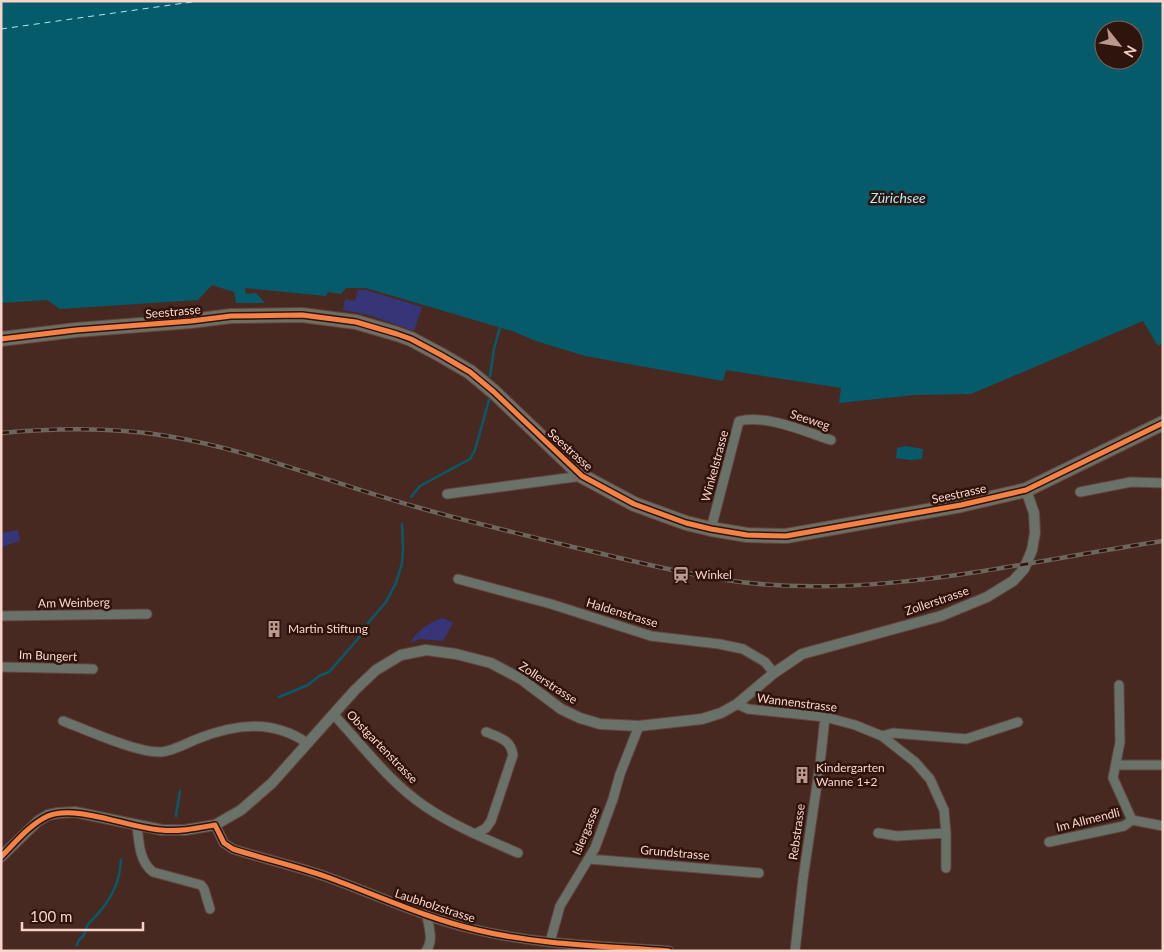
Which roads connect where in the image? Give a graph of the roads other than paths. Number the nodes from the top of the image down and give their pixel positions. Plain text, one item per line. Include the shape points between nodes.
1 (1, 339) edge
2 (780, 424) joint
3 (1162, 425) edge
4 (831, 440) dead end
5 (582, 476) junction
6 (1163, 483) edge
7 (1026, 490) junction
8 (1080, 492) dead end
9 (447, 494) dead end
10 (712, 529) junction
11 (458, 579) dead end
12 (147, 614) dead end
13 (1, 616) edge
14 (1, 667) edge
15 (93, 670) dead end
16 (774, 673) junction
17 (1119, 685) dead end
18 (737, 704) junction
19 (334, 715) junction
20 (825, 717) junction
21 (63, 721) dead end
22 (1018, 722) dead end
23 (639, 726) junction
24 (486, 732) dead end
25 (882, 736) junction
26 (307, 743) junction
27 (1117, 765) junction
28 (1163, 765) edge
29 (1132, 820) junction
30 (133, 825) junction
31 (215, 826) junction
32 (1163, 826) edge
33 (878, 833) dead end
34 (946, 833) junction
35 (475, 834) junction
36 (1049, 842) dead end
37 (518, 853) dead end
38 (1, 857) edge
39 (589, 859) junction
40 (946, 868) dead end
41 (758, 873) dead end
42 (210, 909) dead end
43 (428, 916) junction
44 (550, 942) junction
45 (426, 951) edge
46 (669, 951) edge
47 (795, 951) edge

1 - 5 main road, Seestrasse via 231,316 308,315 356,322 411,340 470,372
2 - 4 street, Seeweg
2 - 10 street, Winkelstrasse via 748,419 740,421
3 - 7 main road, Seestrasse
5 - 9 street
5 - 10 main road, Seestrasse via 634,504
6 - 8 street via 1131,482
7 - 10 main road, Seestrasse via 786,536 746,535
7 - 16 street, Zollerstrasse via 1034,513 1035,533 1024,569 1013,581 941,616 802,654
11 - 16 street, Haldenstrasse via 651,636 743,650 765,662
12 - 13 street, Am Weinberg
14 - 15 street, Im Bungert
16 - 18 street, Zollerstrasse
17 - 27 street, Im Allmendli
18 - 20 street, Wannenstrasse via 748,709
18 - 23 street, Zollerstrasse via 702,719
19 - 23 street, Zollerstrasse via 376,670 401,655 426,650 491,663 580,718 600,724
19 - 26 street, Zollerstrasse
19 - 35 street, Obstgartenstrasse via 397,784 425,806
20 - 25 street, Wannenstrasse
20 - 47 street, Rebstrasse
21 - 26 street via 155,752 164,752 233,727 251,725 297,736
22 - 25 street, Wannenstrasse via 966,739 893,733
23 - 39 street, Islergasse
24 - 35 street via 504,740 512,748 513,755 491,821
25 - 34 street, Wannenstrasse via 915,762 930,779 944,810
26 - 31 street, Zollerstrasse via 272,783 241,810
27 - 28 street
27 - 29 street, Im Allmendli via 1113,778
29 - 32 street, Im Allmendli
29 - 36 street, Im Allmendli via 1124,826
30 - 31 street, Zollerstrasse via 174,830
30 - 38 street, Zollerstrasse via 75,812 48,815
30 - 42 street via 149,869 201,885
31 - 43 street, Laubholzstrasse via 224,844 232,850 326,877
33 - 34 street via 897,836
34 - 40 street, Wannenstrasse
35 - 37 street, Obstgartenstrasse
39 - 41 street, Grundstrasse
39 - 44 street, Islergasse via 560,906
43 - 44 street, Laubholzstrasse via 479,931
43 - 45 street via 431,942
44 - 46 street, Laubholzstrasse

